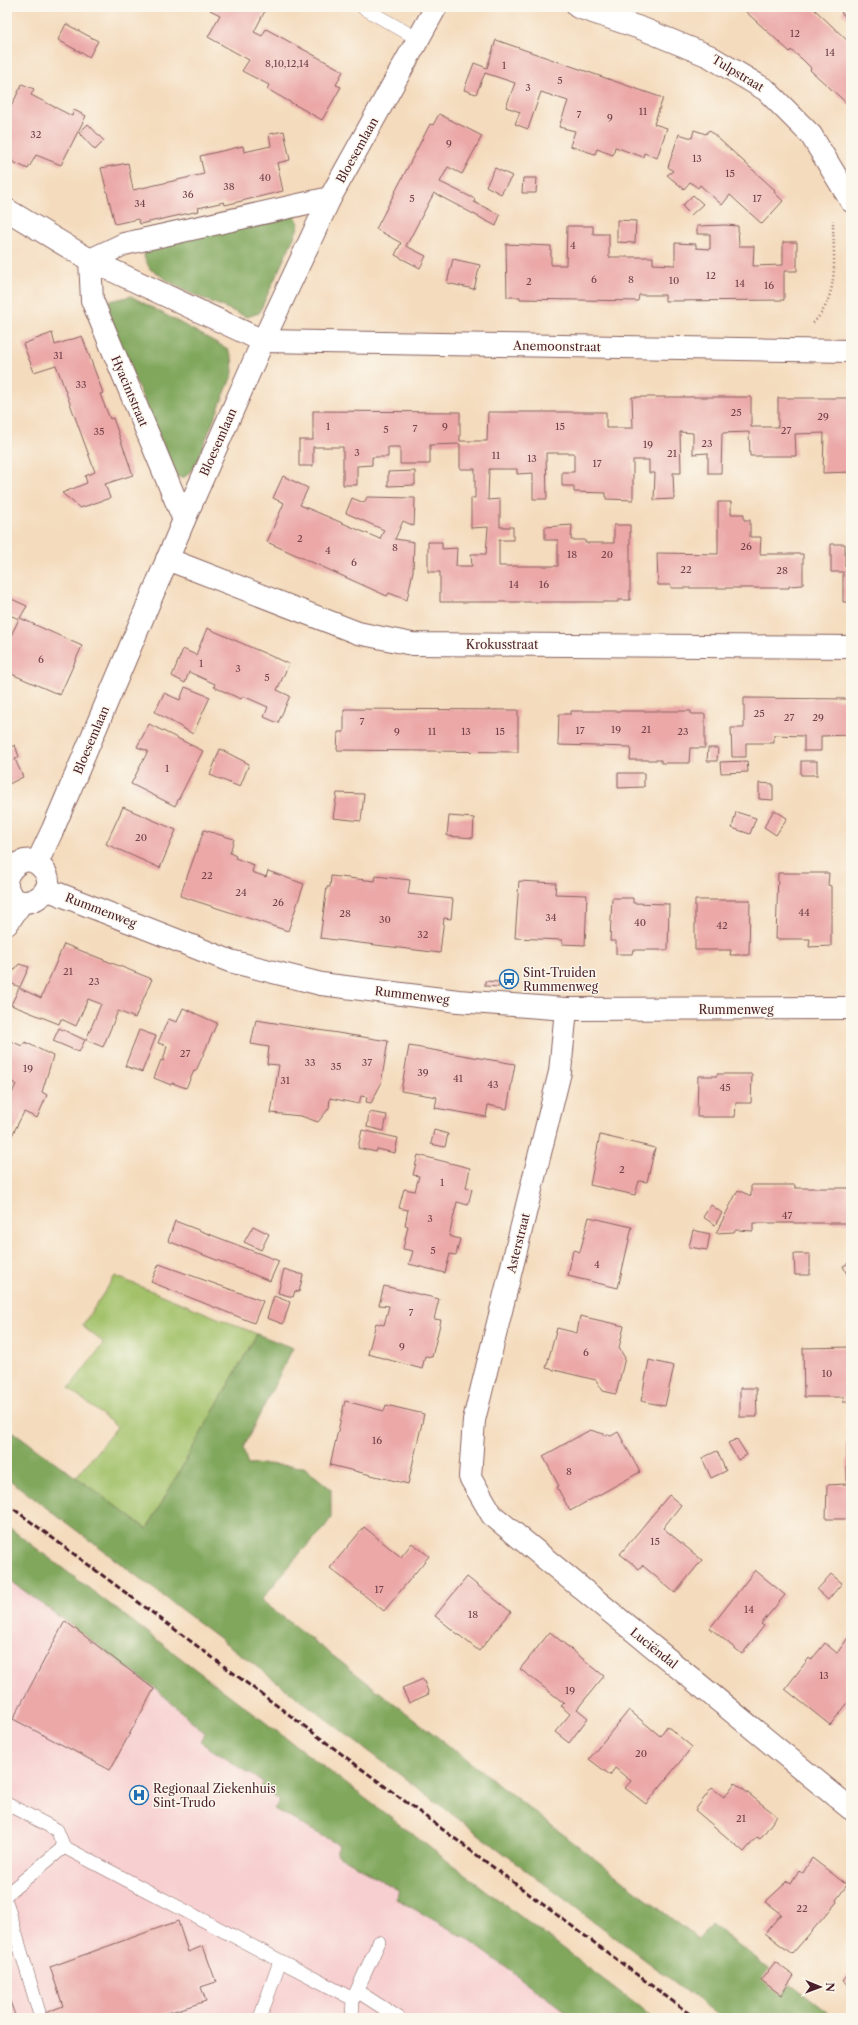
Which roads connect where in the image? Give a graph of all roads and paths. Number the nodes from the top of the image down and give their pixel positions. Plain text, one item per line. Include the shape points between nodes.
1 (362, 7) edge
2 (436, 7) edge
3 (578, 7) edge
4 (418, 39) junction
5 (330, 198) junction
6 (851, 201) edge
7 (7, 210) edge
8 (833, 214) dead end
9 (90, 260) junction
10 (263, 341) junction
11 (785, 350) junction
12 (851, 351) edge
13 (184, 520) junction
14 (167, 559) junction
15 (851, 647) edge
16 (37, 863) junction
17 (8, 875) edge
18 (46, 889) junction
19 (22, 902) junction
20 (7, 924) edge
21 (851, 1008) edge
22 (566, 1009) junction
23 (470, 1477) joint
24 (7, 1804) edge
25 (851, 1809) edge
26 (64, 1847) junction
27 (7, 1894) edge
28 (7, 1904) edge
29 (379, 1942) dead end
30 (280, 1961) junction
31 (355, 1995) junction
32 (39, 2012) dead end
33 (260, 2018) edge
34 (352, 2018) edge
35 (399, 2018) edge

1 - 4 lane
2 - 4 street, Bloesemlaan
3 - 6 street, Tulpstraat via 709,56 766,90 811,135
4 - 5 street, Bloesemlaan
5 - 9 street via 124,244
5 - 10 street, Bloesemlaan
7 - 9 street
8 - 11 path via 833,287 822,314
9 - 10 street
9 - 13 street, Hyacintstraat via 92,300
10 - 11 street, Anemoonstraat
10 - 13 street, Bloesemlaan
11 - 12 street, Anemoonstraat
13 - 14 street, Bloesemlaan
14 - 15 street, Krokusstraat via 358,633 412,644
14 - 16 street, Bloesemlaan via 51,836
16 - 17 street via 18,863
16 - 18 street via 48,879
17 - 19 street via 13,897
18 - 19 street via 41,897 32,902
18 - 22 street, Rummenweg via 230,961 321,984 458,1001
19 - 20 street
21 - 22 street, Rummenweg
22 - 23 street, Asterstraat via 560,1072 474,1420
23 - 25 street, Luciëndal via 492,1515
24 - 26 lane via 57,1830
26 - 27 lane
26 - 30 lane
28 - 32 lane
29 - 31 lane
30 - 31 lane
30 - 33 lane
31 - 34 lane
31 - 35 lane

